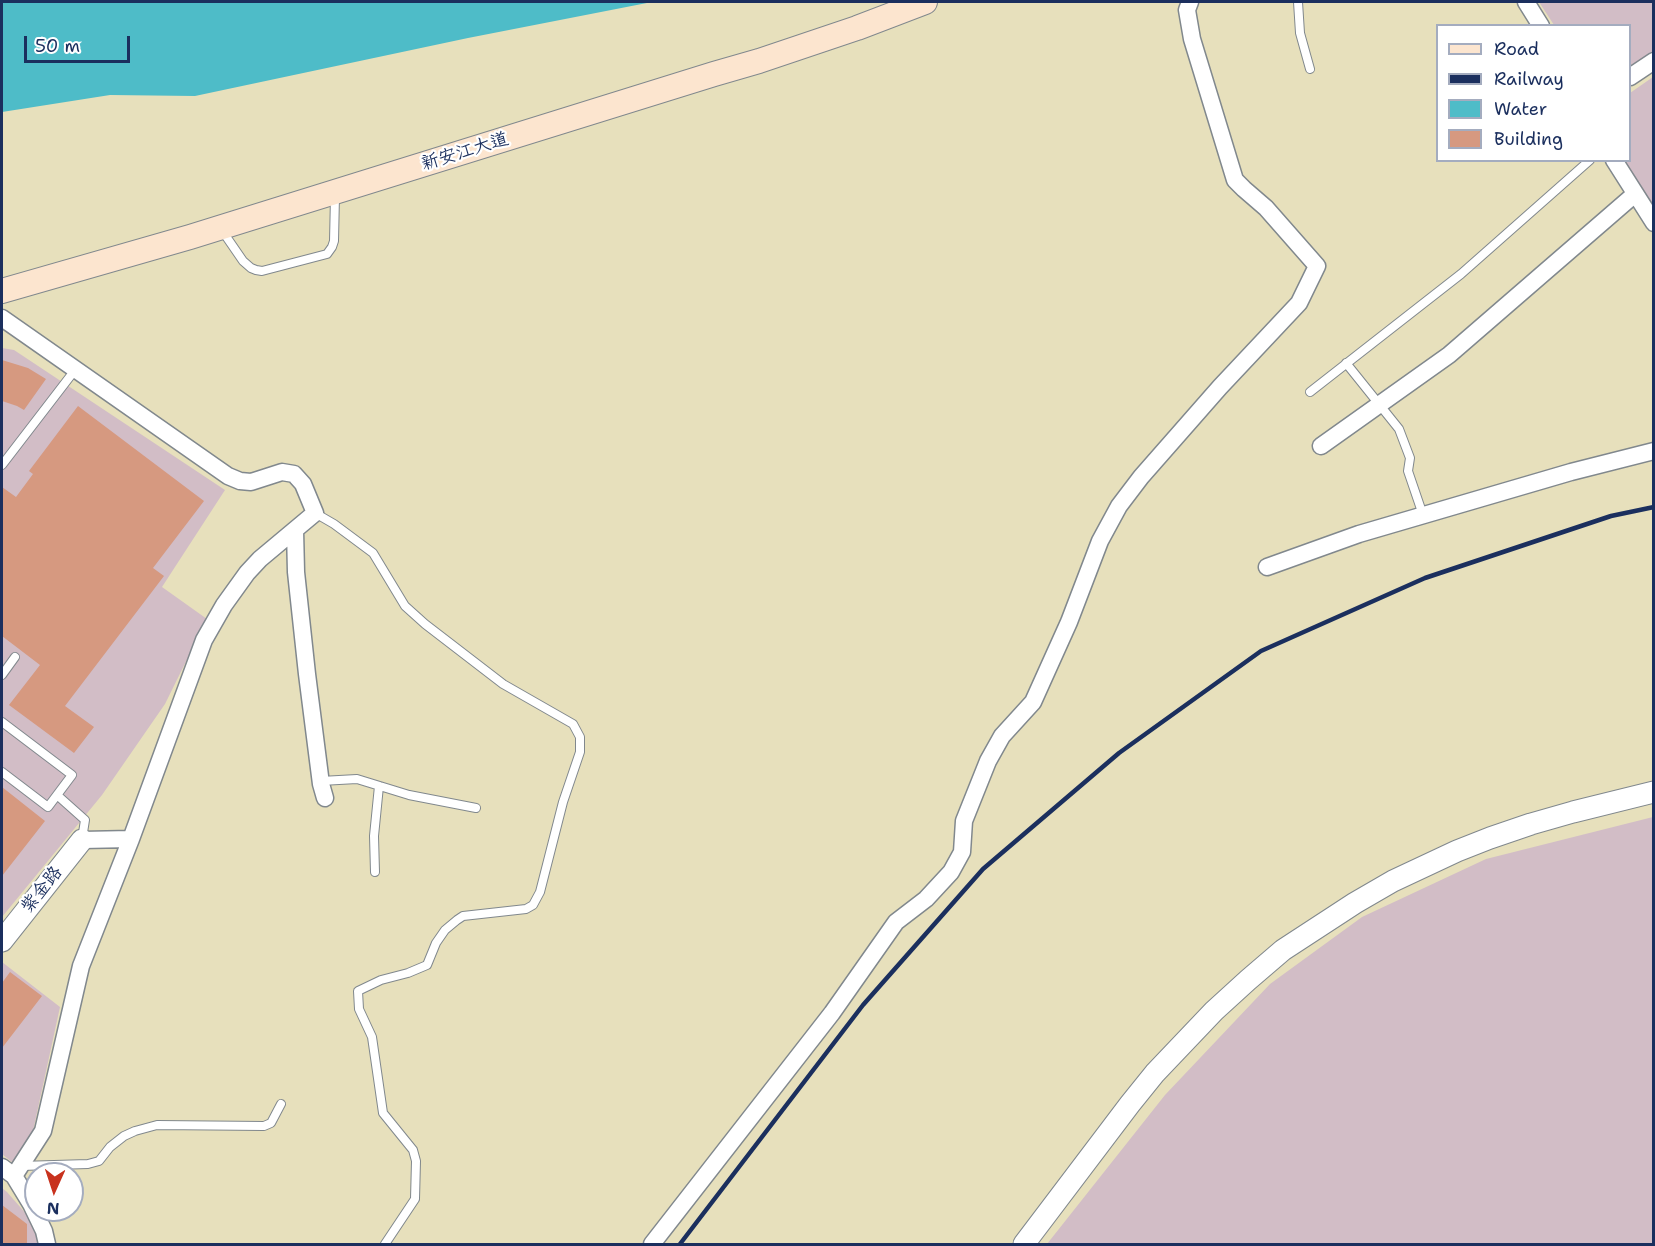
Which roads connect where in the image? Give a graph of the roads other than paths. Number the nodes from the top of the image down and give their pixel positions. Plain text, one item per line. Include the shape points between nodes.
1 (883, 2) edge
2 (925, 2) edge
3 (1190, 2) edge
4 (1298, 2) edge
5 (1526, 2) edge
6 (1539, 24) edge
7 (1653, 61) edge
8 (1310, 69) dead end
9 (1631, 76) edge
10 (1588, 162) edge
11 (1615, 162) edge
12 (335, 192) junction
13 (1635, 194) junction
14 (1653, 223) edge
15 (220, 228) junction
16 (2, 275) edge
17 (2, 291) edge
18 (2, 318) edge
19 (1346, 363) junction
20 (75, 370) junction
21 (1310, 393) dead end
22 (1379, 404) junction
23 (1321, 446) dead end
24 (1653, 451) edge
25 (2, 465) edge
26 (315, 513) junction
27 (1423, 515) junction
28 (295, 530) junction
29 (1267, 567) dead end
30 (15, 657) dead end
31 (2, 675) edge
32 (2, 722) edge
33 (2, 772) edge
34 (321, 781) junction
35 (379, 786) junction
36 (1653, 792) edge
37 (57, 795) junction
38 (325, 798) dead end
39 (476, 808) dead end
40 (131, 838) junction
41 (82, 840) junction
42 (375, 872) dead end
43 (2, 941) edge
44 (281, 1104) dead end
45 (12, 1170) edge
46 (46, 1245) edge
47 (385, 1245) edge
48 (652, 1245) edge
49 (1024, 1245) edge

1 - 16 main road, 新安江大道 via 754,46 196,219
2 - 12 main road, 新安江大道 via 803,47
3 - 48 street via 1187,10 1192,39 1235,180 1266,208 1317,266 1299,303 1220,387 1119,506 1100,541 1033,702 1002,736 987,761 964,821 962,852 951,872 926,899 896,922 832,1013
4 - 8 lane via 1300,33
5 - 6 street
7 - 9 street
10 - 19 lane via 1461,274
11 - 13 street
12 - 15 main road, 新安江大道
12 - 15 lane via 334,241 327,254 256,270 243,261
13 - 14 street
13 - 22 street via 1449,355
15 - 17 main road, 新安江大道
18 - 20 street
19 - 21 lane
19 - 22 lane
20 - 25 lane
20 - 26 street via 228,476 251,482 282,472 294,474 303,484
22 - 23 street
22 - 27 lane via 1399,429
24 - 27 street
26 - 28 street
26 - 47 lane via 373,553 405,606 425,624 502,684 573,724 580,737 580,752 533,905 463,916 445,930 427,964 358,990 359,1009 372,1037 383,1113 413,1150 416,1161 415,1199
27 - 29 street
28 - 34 street via 296,573
28 - 40 street via 247,573 213,622
30 - 31 lane
32 - 37 lane via 72,775
33 - 37 lane via 48,807
34 - 35 lane via 357,779
34 - 38 street
35 - 39 lane
35 - 42 lane
36 - 49 street via 1542,821 1457,851 1393,881 1283,950 1214,1011 1155,1073
37 - 41 lane via 85,820
40 - 41 street
40 - 45 street via 81,966 43,1131
41 - 43 street, 紫金路
44 - 45 lane via 271,1123 264,1126 157,1125 124,1136 99,1161
45 - 46 street via 40,1221

